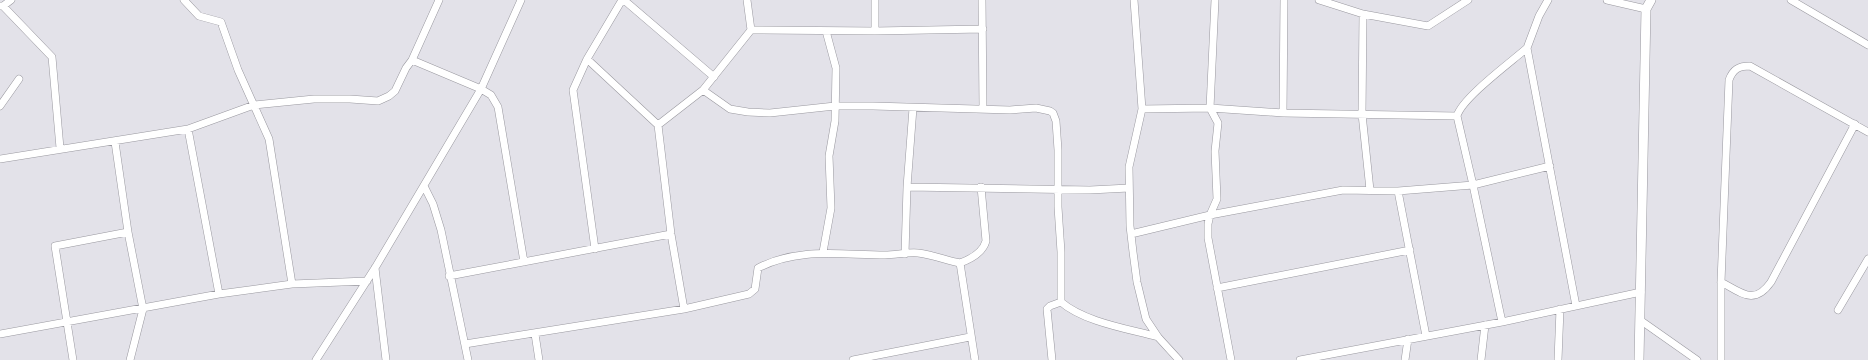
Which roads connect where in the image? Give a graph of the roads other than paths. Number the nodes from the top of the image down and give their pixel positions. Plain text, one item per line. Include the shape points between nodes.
1 (11, 0) edge
2 (184, 0) edge
3 (439, 0) edge
4 (521, 0) edge
5 (623, 0) edge
6 (747, 0) edge
7 (875, 0) edge
8 (982, 0) edge
9 (1134, 0) edge
10 (1215, 0) edge
11 (1284, 0) edge
12 (1319, 0) edge
13 (1468, 0) edge
14 (1548, 0) edge
15 (1607, 0) edge
16 (1651, 0) edge
17 (1791, 0) edge
18 (2, 6) edge
19 (1646, 9) junction
20 (1364, 14) junction
21 (983, 29) junction
22 (751, 30) junction
23 (826, 31) junction
24 (875, 31) junction
25 (1868, 35) edge
26 (1866, 44) edge
27 (1527, 48) junction
28 (587, 59) junction
29 (412, 60) junction
30 (714, 77) junction
31 (19, 79) dead end
32 (481, 89) junction
33 (703, 90) junction
34 (254, 105) junction
35 (0, 106) edge
36 (835, 106) junction
37 (913, 108) junction
38 (983, 108) junction
39 (1210, 108) junction
40 (1142, 109) junction
41 (1283, 113) junction
42 (1362, 114) junction
43 (1457, 116) junction
44 (1855, 124) junction
45 (658, 125) junction
46 (188, 129) junction
47 (1868, 132) edge
48 (115, 142) junction
49 (60, 148) junction
50 (0, 158) edge
51 (1550, 166) junction
52 (1474, 185) junction
53 (424, 186) junction
54 (907, 187) junction
55 (981, 187) junction
56 (1058, 188) junction
57 (1129, 188) junction
58 (1370, 190) junction
59 (1398, 191) junction
60 (1210, 215) junction
61 (128, 232) junction
62 (671, 234) junction
63 (1131, 234) junction
64 (595, 249) junction
65 (1410, 250) junction
66 (823, 252) junction
67 (905, 254) junction
68 (1868, 259) edge
69 (524, 262) junction
70 (960, 263) junction
71 (375, 268) junction
72 (449, 276) junction
73 (366, 281) junction
74 (1721, 282) junction
75 (292, 284) junction
76 (1217, 288) junction
77 (1641, 292) junction
78 (219, 294) junction
79 (1061, 302) junction
80 (1576, 306) junction
81 (143, 309) junction
82 (684, 309) junction
83 (1560, 309) junction
84 (1838, 310) dead end
85 (1640, 320) junction
86 (68, 322) junction
87 (1502, 322) junction
88 (1485, 325) junction
89 (0, 334) edge
90 (535, 334) junction
91 (1426, 336) junction
92 (970, 337) junction
93 (1158, 337) junction
94 (1408, 339) junction
95 (465, 344) junction
96 (1327, 358) edge
97 (73, 360) edge
98 (130, 360) edge
99 (316, 360) edge
100 (386, 360) edge
101 (468, 360) edge
102 (539, 360) edge
103 (853, 360) edge
104 (975, 360) edge
105 (1052, 360) edge
106 (1178, 360) edge
107 (1231, 360) edge
108 (1300, 360) edge
109 (1405, 360) edge
110 (1481, 360) edge
111 (1558, 360) edge
112 (1639, 360) edge
113 (1697, 360) edge
114 (1721, 360) edge

1 - 18 street
2 - 34 street via 199,16 221,22
3 - 29 street
4 - 32 street
5 - 28 street
5 - 30 street
6 - 22 street
7 - 24 street
8 - 21 street
9 - 40 street
10 - 39 street
11 - 41 street
12 - 20 street
13 - 20 street via 1428,26
14 - 27 street
15 - 19 street
16 - 19 street
17 - 26 street
18 - 49 street via 52,57
19 - 77 street
20 - 42 street
21 - 24 street
21 - 38 street
22 - 23 street
22 - 30 street
23 - 24 street
23 - 36 street via 836,68
25 - 26 street
27 - 43 street via 1474,92 1458,110
27 - 51 street
28 - 45 street
28 - 64 street via 574,85 574,98
29 - 32 street
29 - 34 street via 395,90 378,101 314,99
30 - 33 street
31 - 35 street
32 - 53 street
32 - 69 street via 491,95 498,107
33 - 36 street via 730,109 748,112 770,113
33 - 45 street
34 - 46 street
34 - 75 street via 269,139
36 - 37 street
36 - 66 street via 829,156 831,208
37 - 38 street
37 - 54 street
38 - 56 street via 1045,109 1054,113 1058,150
39 - 40 street
39 - 41 street
39 - 60 street via 1218,124 1215,151 1217,200
40 - 57 street via 1130,158
41 - 42 street
42 - 43 street
42 - 58 street
43 - 52 street
44 - 47 street
44 - 74 street via 1764,291 1752,296 1745,295
44 - 74 street via 1750,66 1737,68 1731,73
45 - 62 street
46 - 48 street
46 - 78 street
48 - 49 street
48 - 61 street
49 - 50 street
51 - 52 street
51 - 80 street
52 - 59 street
52 - 87 street
53 - 71 street
53 - 72 street via 439,224
54 - 55 street
54 - 67 street
55 - 56 street
55 - 70 street via 986,241 984,247
56 - 57 street
56 - 79 street via 1062,252
57 - 63 street
58 - 59 street
58 - 60 street via 1343,190
59 - 65 street
60 - 63 street
60 - 76 street via 1208,238
61 - 81 street
61 - 86 street via 55,246
62 - 64 street
62 - 82 street
63 - 93 street via 1137,282 1146,319
64 - 69 street
65 - 76 street
65 - 91 street
66 - 67 street
66 - 82 street via 796,256 758,268 754,292
67 - 70 street via 939,256
68 - 84 street
69 - 72 street
70 - 92 street
71 - 73 street
71 - 100 street
72 - 95 street
73 - 75 street
73 - 99 street
74 - 114 street
75 - 78 street
76 - 107 street
77 - 80 street
77 - 85 street
78 - 81 street
79 - 93 street via 1085,316
79 - 105 street via 1047,309
80 - 83 street
81 - 86 street
81 - 98 street
82 - 90 street
83 - 87 street
83 - 111 street
85 - 112 street
85 - 113 street
86 - 89 street
86 - 97 street
87 - 88 street
88 - 91 street
88 - 110 street
90 - 95 street
90 - 102 street
91 - 94 street
92 - 103 street
92 - 104 street
93 - 106 street
94 - 96 street
94 - 109 street
95 - 101 street
96 - 108 street

